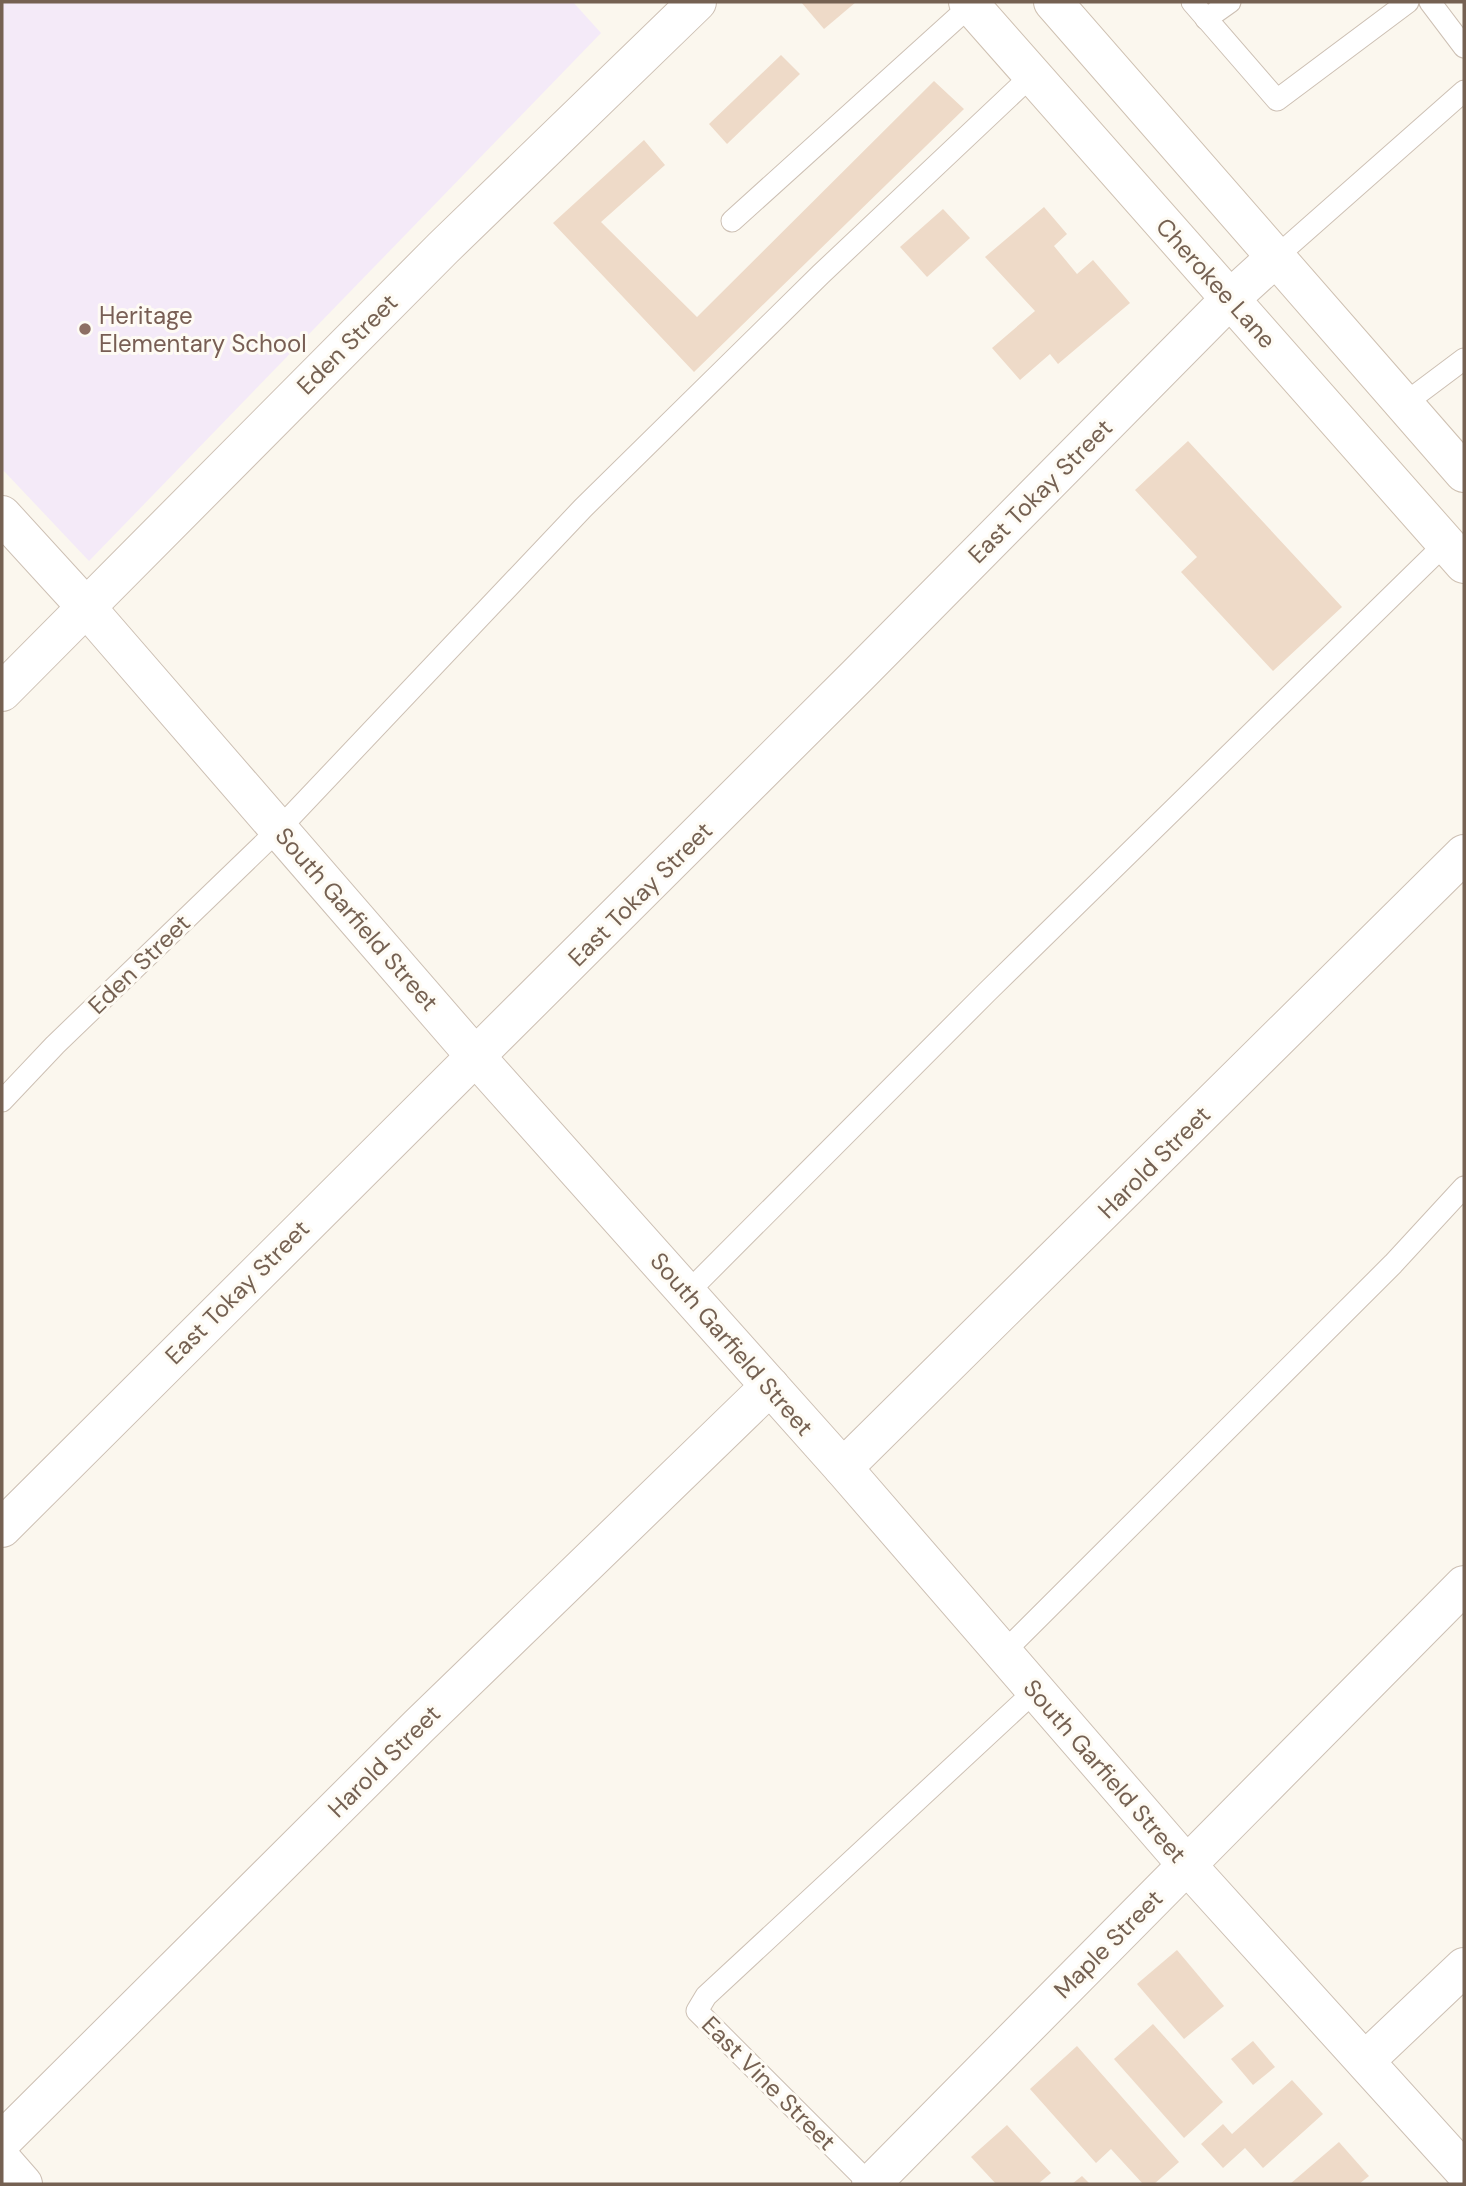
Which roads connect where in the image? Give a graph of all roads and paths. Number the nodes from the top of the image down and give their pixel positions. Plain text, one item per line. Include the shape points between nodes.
1 (697, 2) edge
2 (1053, 2) edge
3 (1192, 2) edge
4 (1230, 2) edge
5 (1408, 2) edge
6 (1430, 2) edge
7 (969, 4) edge
8 (1206, 19) junction
9 (1464, 47) edge
10 (1031, 76) junction
11 (1464, 91) edge
12 (732, 221) dead end
13 (1276, 257) junction
14 (1231, 298) junction
15 (1464, 359) edge
16 (1404, 404) junction
17 (1464, 473) edge
18 (2, 515) edge
19 (1455, 554) edge
20 (86, 607) junction
21 (2, 692) edge
22 (278, 830) junction
23 (1464, 854) edge
24 (476, 1057) junction
25 (2, 1101) edge
26 (1464, 1187) edge
27 (688, 1292) junction
28 (770, 1386) junction
29 (843, 1468) junction
30 (2, 1528) edge
31 (1464, 1585) edge
32 (1003, 1653) junction
33 (1036, 1690) junction
34 (1186, 1864) junction
35 (1464, 1967) edge
36 (1366, 2060) junction
37 (2, 2141) edge
38 (2, 2160) edge
39 (1464, 2171) edge
40 (23, 2184) edge
41 (871, 2184) edge

1 - 20 street, Eden Street via 443,248
2 - 13 street
3 - 8 lane
4 - 8 lane
5 - 8 lane via 1277,100
6 - 9 lane
7 - 10 street, Cherokee Lane
7 - 12 lane
10 - 14 street, Cherokee Lane
10 - 22 lane, Eden Street via 583,508
11 - 13 lane
13 - 14 street, East Tokay Street
13 - 16 street
14 - 19 street, Cherokee Lane
14 - 24 street, East Tokay Street
15 - 16 lane
16 - 17 street
18 - 20 street, South Garfield Street
19 - 27 lane via 986,992
20 - 21 street, Eden Street
20 - 22 street, South Garfield Street
22 - 24 street, South Garfield Street
22 - 25 lane, Eden Street
23 - 29 street, Harold Street
24 - 27 street, South Garfield Street
24 - 30 street, East Tokay Street
26 - 32 lane via 1393,1264
27 - 28 street, South Garfield Street
28 - 29 street, South Garfield Street
28 - 37 street, Harold Street via 419,1726
29 - 32 street, South Garfield Street
31 - 34 street, Maple Street
32 - 33 street, South Garfield Street
33 - 34 street, South Garfield Street
33 - 41 lane, East Vine Street via 706,1996 697,2011
34 - 36 street, South Garfield Street
34 - 41 street, Maple Street
35 - 36 street
36 - 39 street, South Garfield Street
38 - 40 street

